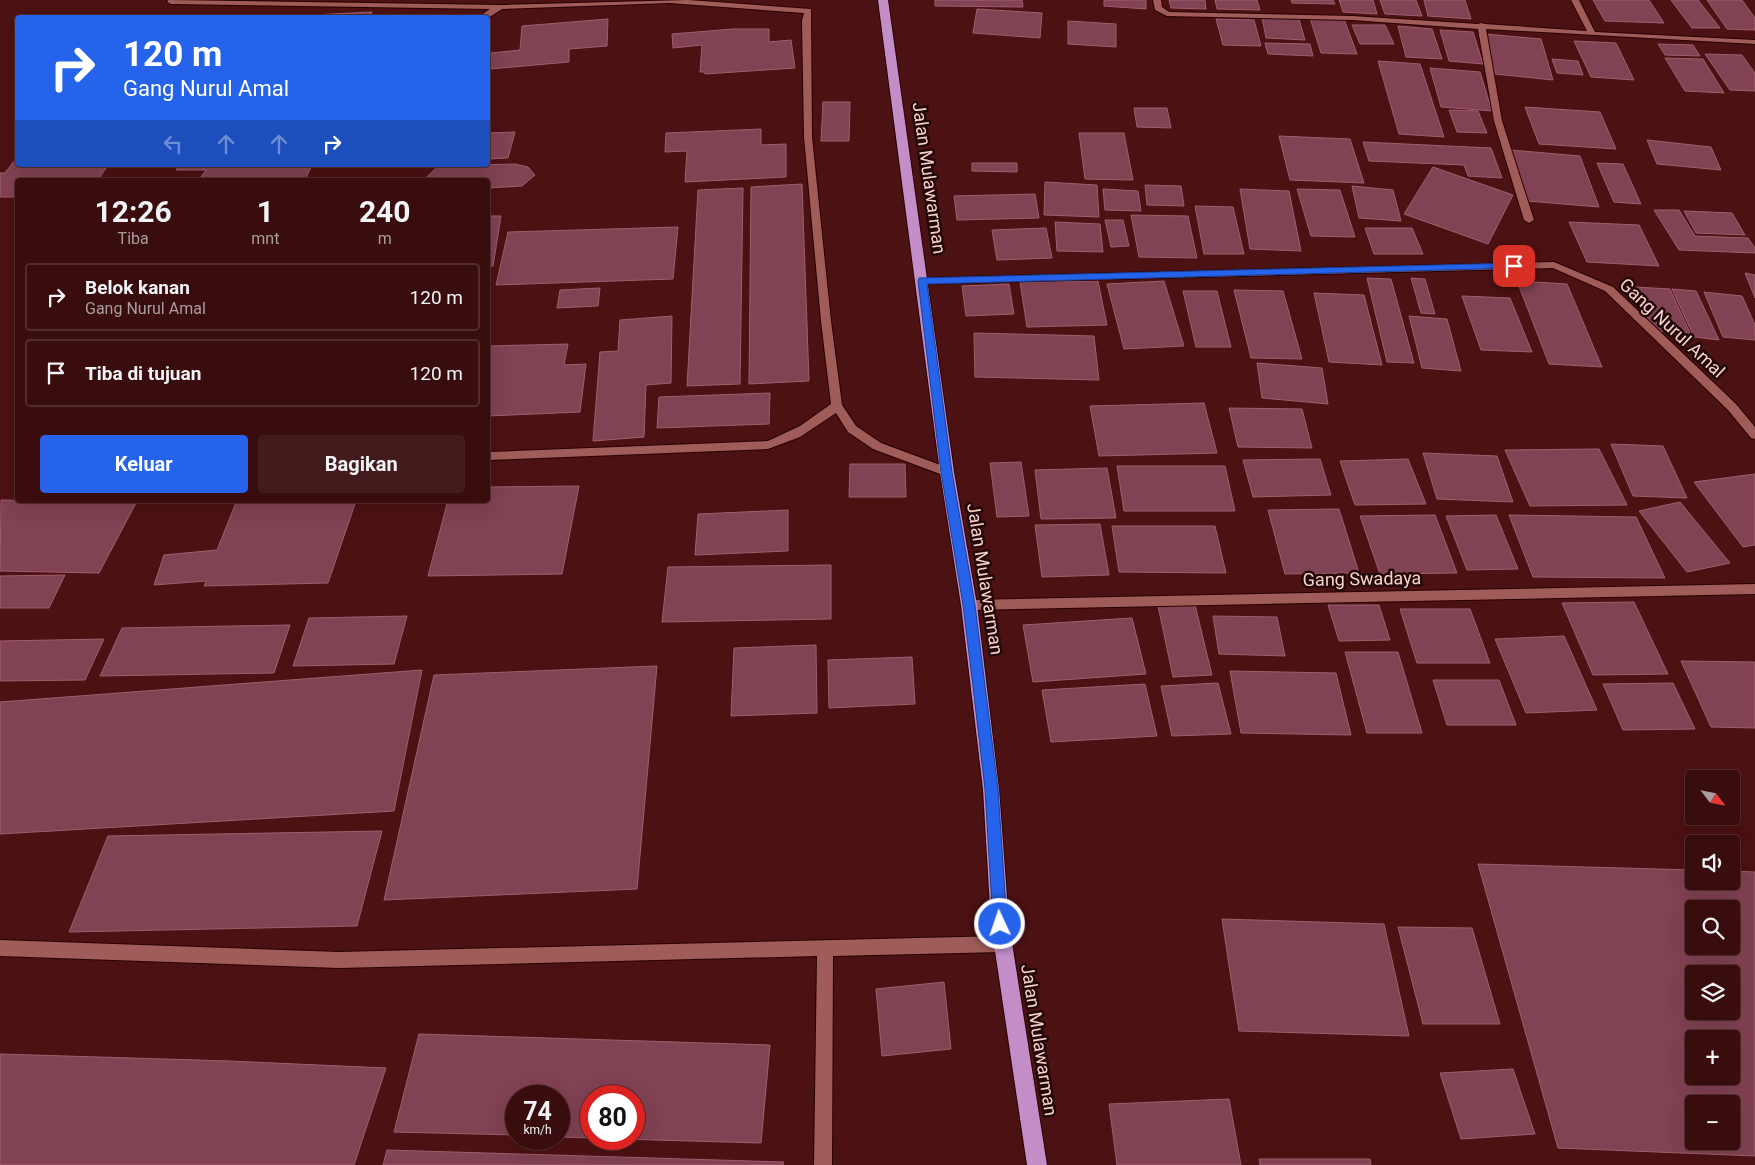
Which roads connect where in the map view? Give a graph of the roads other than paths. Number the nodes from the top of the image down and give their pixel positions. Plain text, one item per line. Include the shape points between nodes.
1 (882, 0) edge
2 (1157, 0) edge
3 (1575, 0) edge
4 (171, 2) dead end
5 (809, 6) edge
6 (500, 8) junction
7 (487, 15) edge
8 (1481, 25) junction
9 (1592, 34) junction
10 (1755, 42) edge
11 (1529, 220) dead end
12 (922, 281) junction
13 (837, 406) junction
14 (1755, 435) edge
15 (490, 456) edge
16 (947, 472) junction
17 (1755, 589) edge
18 (969, 605) junction
19 (1002, 944) junction
20 (0, 948) edge
21 (825, 948) junction
22 (823, 1165) edge
23 (1037, 1165) edge

1 - 12 highway, Jalan Mulawarman
2 - 8 street via 1158,8 1167,14 1309,16
3 - 9 street
4 - 6 street
5 - 6 street via 669,2
5 - 13 street via 806,21 808,137
6 - 7 street
8 - 9 street
8 - 11 street via 1498,121
9 - 10 street
12 - 14 street, Gang Nurul Amal via 1554,265 1609,289 1732,407
12 - 16 highway, Jalan Mulawarman
13 - 15 street via 801,433 768,446
13 - 16 street via 852,429 877,446
16 - 18 highway, Jalan Mulawarman
17 - 18 street, Gang Swadaya
18 - 19 highway, Jalan Mulawarman via 991,789
19 - 21 street
19 - 23 highway, Jalan Mulawarman
20 - 21 street via 339,960
21 - 22 street

